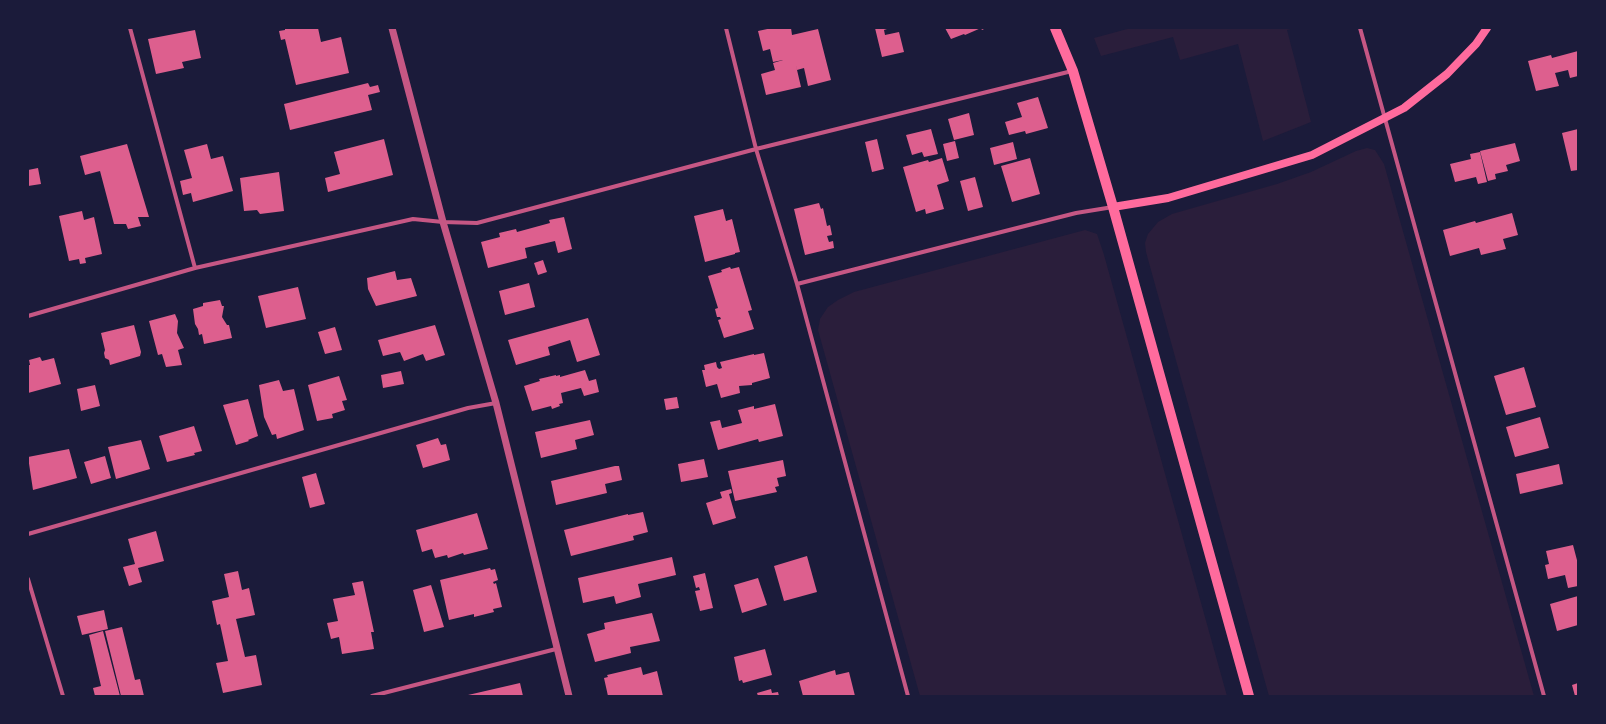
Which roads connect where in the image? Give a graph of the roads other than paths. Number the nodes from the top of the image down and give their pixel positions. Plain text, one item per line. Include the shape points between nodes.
1 (130, 28) edge
2 (392, 28) edge
3 (726, 28) edge
4 (1055, 28) edge
5 (1360, 28) edge
6 (1487, 28) edge
7 (1073, 71) junction
8 (1385, 118) junction
9 (756, 149) junction
10 (1113, 207) junction
11 (443, 222) junction
12 (195, 268) junction
13 (798, 284) junction
14 (28, 316) edge
15 (496, 403) junction
16 (28, 534) edge
17 (28, 579) edge
18 (556, 649) junction
19 (63, 696) edge
20 (372, 696) edge
21 (569, 696) edge
22 (908, 696) edge
23 (1249, 696) edge
24 (1544, 696) edge

1 - 12 street
2 - 11 street
3 - 9 street
4 - 7 main road
5 - 8 street
6 - 8 main road via 1476,44 1447,74 1404,108
7 - 9 street
7 - 10 main road
8 - 10 main road via 1312,155 1168,198
8 - 24 street
9 - 11 street via 477,223
9 - 13 street
10 - 13 street via 1076,212
10 - 23 main road
11 - 12 street via 413,219
11 - 15 street
12 - 14 street
13 - 22 street
15 - 16 street via 468,408
15 - 18 street
17 - 19 street
18 - 20 street
18 - 21 street

